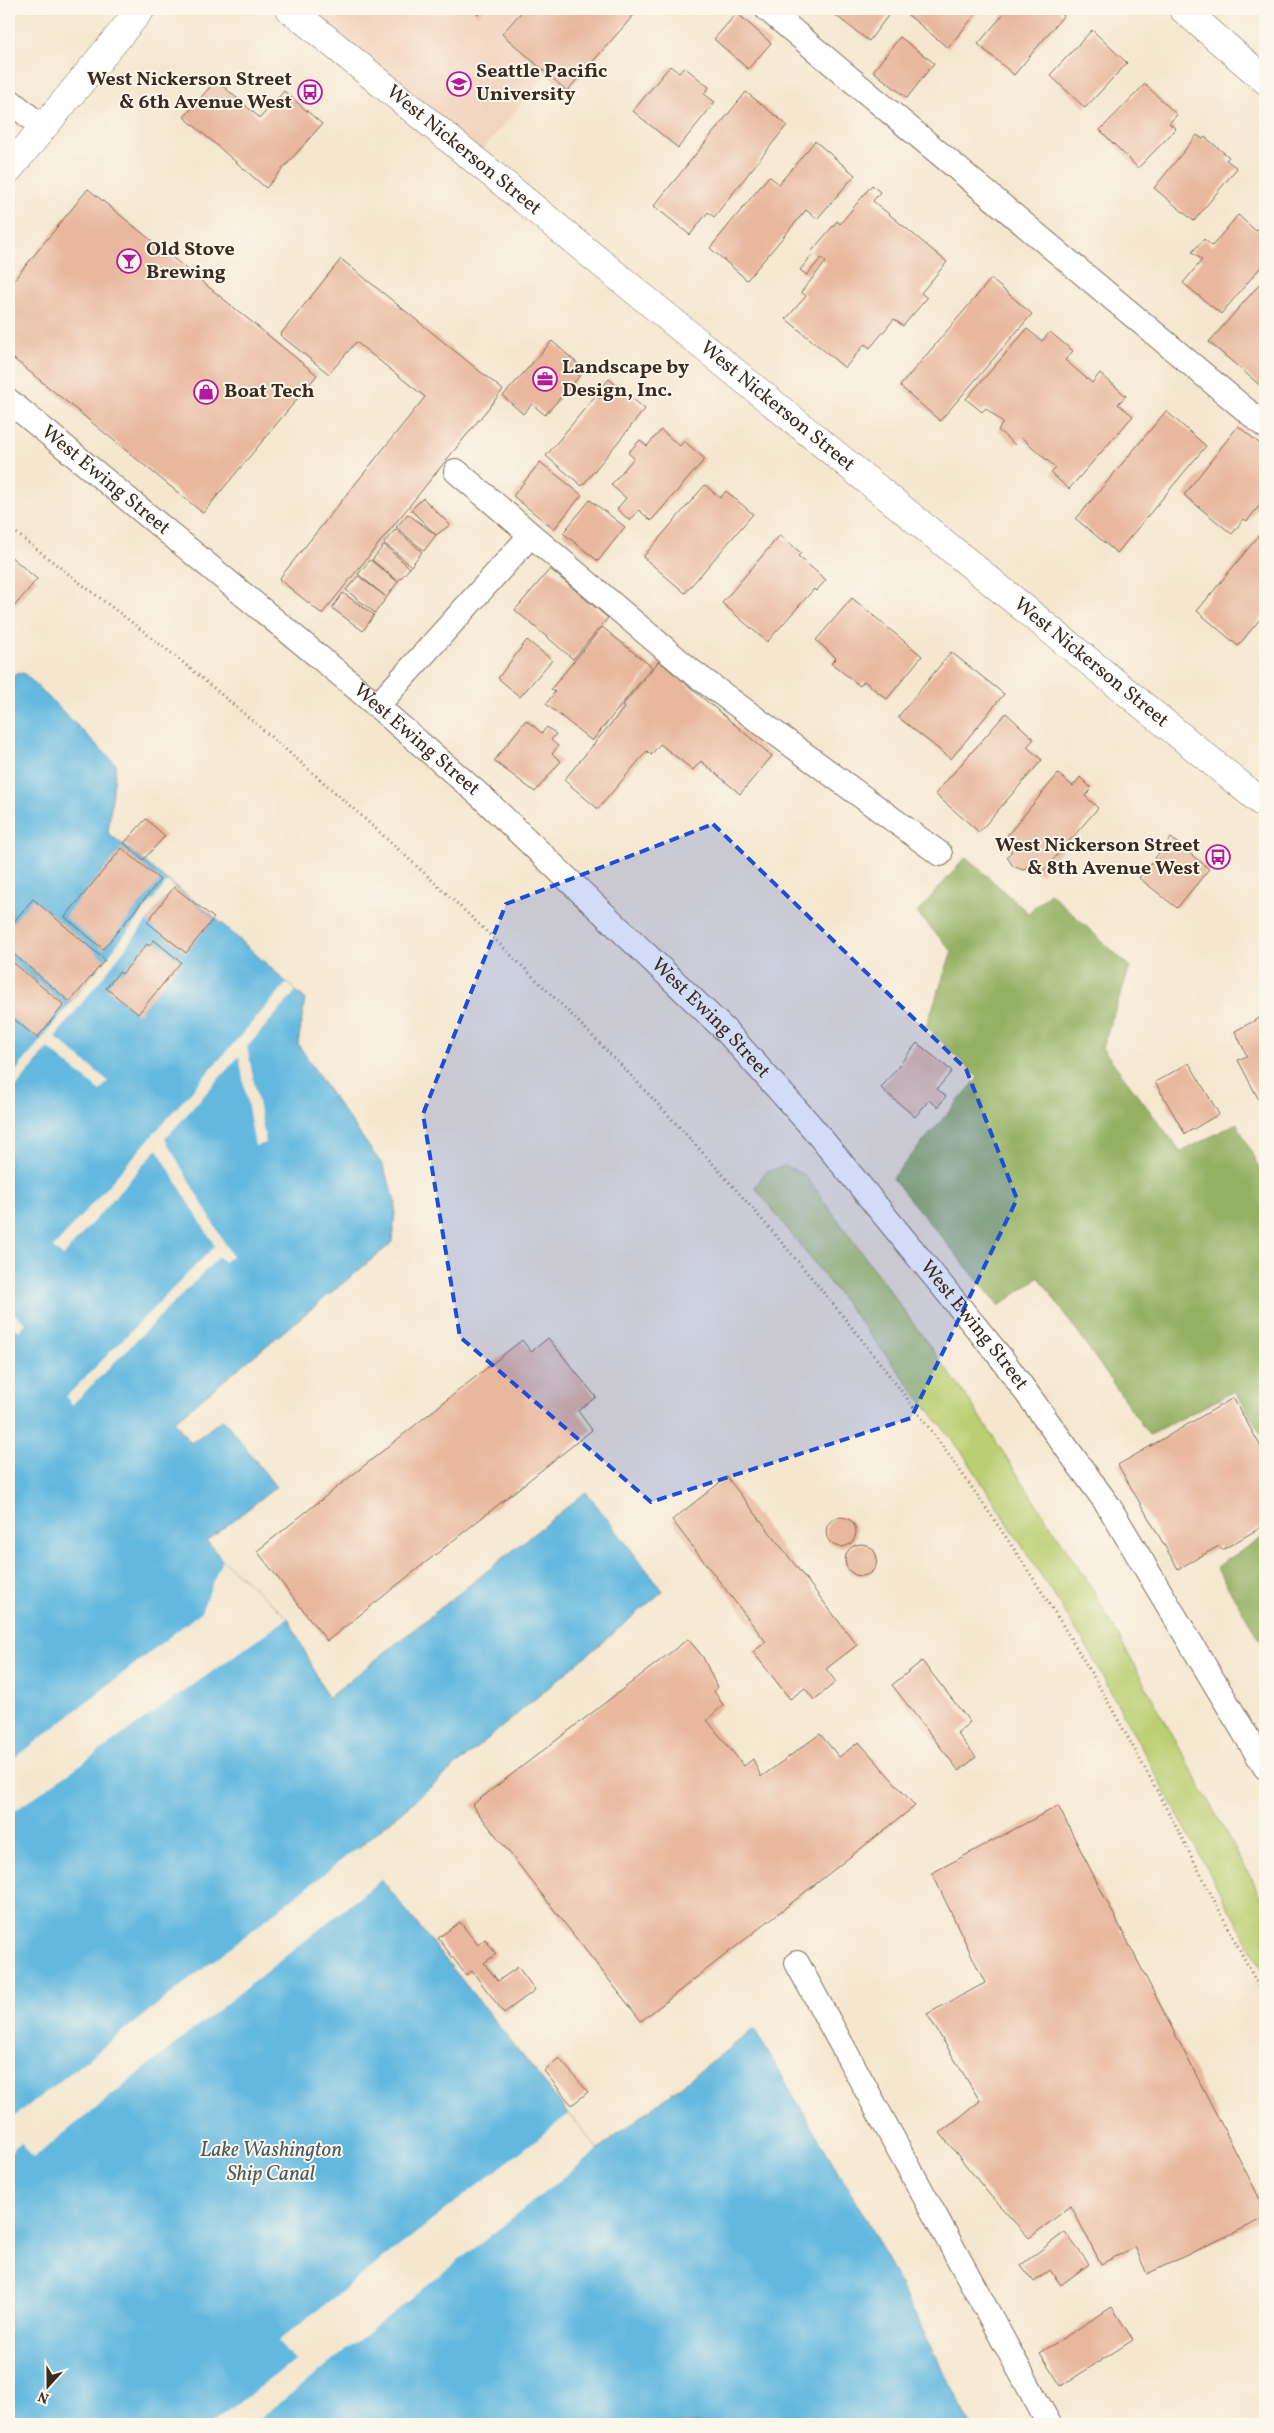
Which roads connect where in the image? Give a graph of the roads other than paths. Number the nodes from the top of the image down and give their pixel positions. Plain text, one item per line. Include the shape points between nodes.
1 (141, 9) edge
2 (290, 9) edge
3 (766, 9) edge
4 (1183, 9) edge
5 (1265, 80) edge
6 (9, 100) edge
7 (42, 127) junction
8 (9, 168) edge
9 (9, 401) edge
10 (1265, 426) edge
11 (456, 471) dead end
12 (530, 536) junction
13 (377, 706) junction
14 (1265, 804) edge
15 (940, 854) dead end
16 (1265, 1767) edge
17 (798, 1963) dead end
18 (1049, 2424) edge

1 - 7 main road
2 - 14 main road, West Nickerson Street
3 - 10 lane
4 - 5 main road
6 - 7 lane
7 - 8 main road
9 - 13 lane, West Ewing Street
11 - 12 lane
12 - 13 lane
12 - 15 lane via 691,671
13 - 16 lane, West Ewing Street via 483,798 726,1031 850,1171 1002,1359 1108,1505
17 - 18 lane

